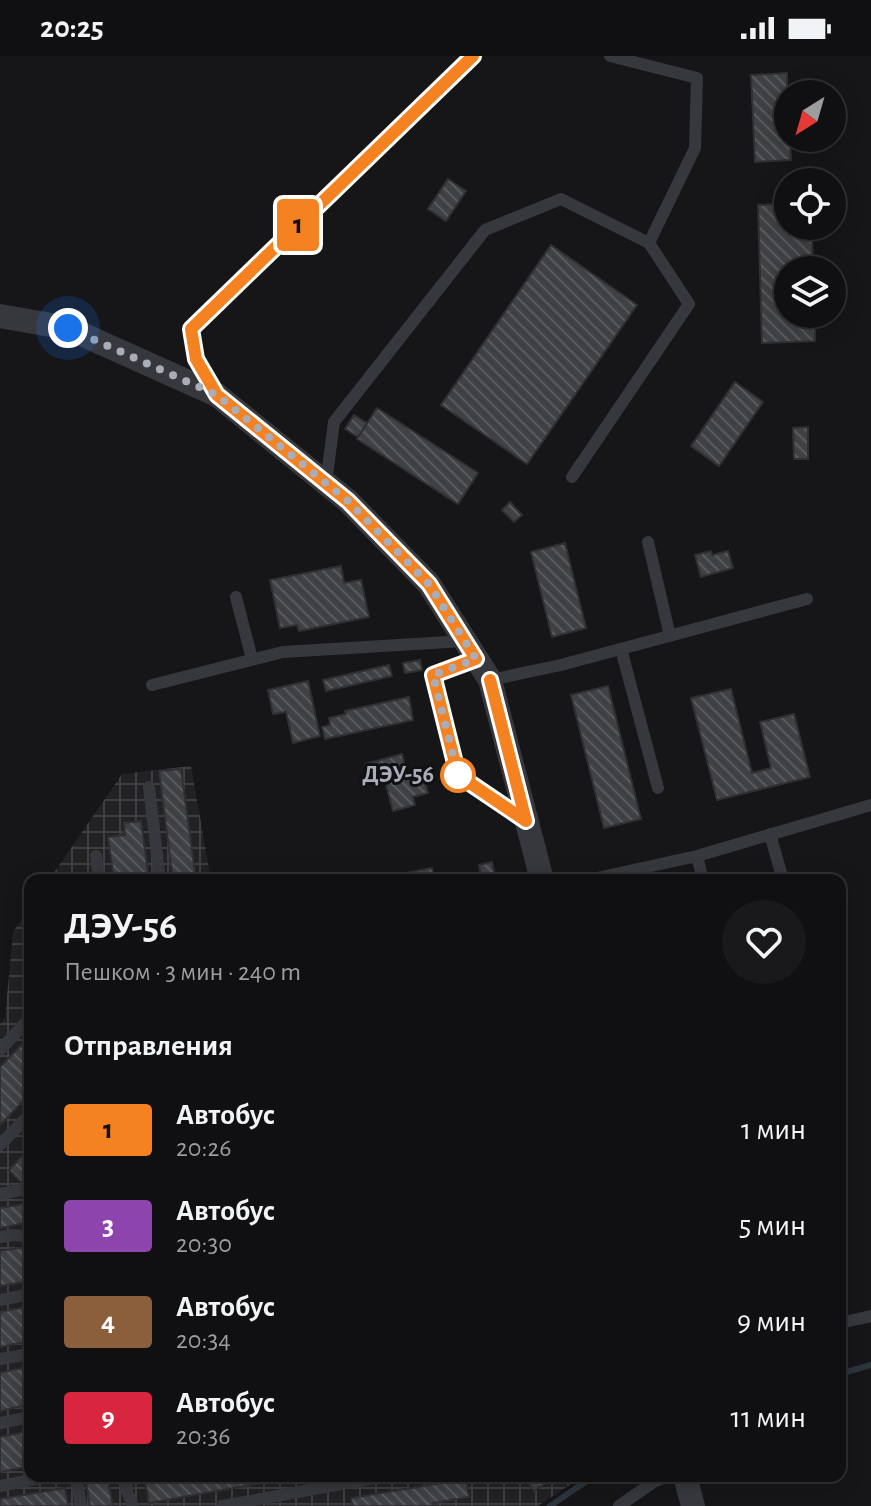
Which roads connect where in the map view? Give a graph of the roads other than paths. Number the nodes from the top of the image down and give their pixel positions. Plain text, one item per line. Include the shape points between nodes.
1 (473, 56) edge
2 (610, 56) edge
3 (649, 243) junction
4 (0, 316) edge
5 (217, 395) junction
6 (572, 477) dead end
7 (326, 483) junction
8 (648, 542) dead end
9 (236, 597) dead end
10 (807, 599) dead end
11 (670, 636) junction
12 (621, 649) junction
13 (471, 650) junction
14 (252, 659) junction
15 (490, 680) junction
16 (152, 685) dead end
17 (149, 787) dead end
18 (658, 788) dead end
19 (871, 805) edge
20 (526, 821) junction
21 (770, 834) junction
22 (96, 856) dead end
23 (697, 856) junction
24 (98, 874) edge
25 (159, 874) edge
26 (540, 874) edge
27 (615, 874) edge
28 (702, 874) edge
29 (781, 874) edge
30 (24, 1024) edge
31 (0, 1050) edge
32 (24, 1120) edge
33 (0, 1145) edge
34 (24, 1189) edge
35 (0, 1194) edge
36 (24, 1236) edge
37 (0, 1237) edge
38 (24, 1295) edge
39 (0, 1300) edge
40 (871, 1316) edge
41 (846, 1322) edge
42 (24, 1355) edge
43 (0, 1359) edge
44 (24, 1418) edge
45 (0, 1423) edge
46 (24, 1481) edge
47 (77, 1482) edge
48 (127, 1482) edge
49 (352, 1482) edge
50 (654, 1482) edge
51 (687, 1482) edge
52 (0, 1486) edge
53 (81, 1506) edge
54 (133, 1506) edge
55 (222, 1506) edge
56 (619, 1506) edge
57 (693, 1506) edge

1 - 5 lane via 191,329 196,359
2 - 3 lane via 697,78 695,148
3 - 6 lane via 689,304
3 - 7 lane via 561,199 485,230 334,422
4 - 5 street via 68,328
5 - 7 street
7 - 13 street via 429,584
8 - 11 lane
9 - 14 lane
10 - 11 lane
11 - 12 lane
12 - 15 lane
12 - 18 lane
13 - 14 lane via 283,652
13 - 15 street
13 - 20 lane via 433,675 458,775
14 - 16 lane
15 - 20 street
17 - 25 lane
19 - 21 lane
20 - 26 street
21 - 23 lane
21 - 29 lane
22 - 24 lane
23 - 27 lane
23 - 28 lane
30 - 31 lane
32 - 33 lane
34 - 35 lane
36 - 37 lane
38 - 39 lane
40 - 41 lane
42 - 43 lane
44 - 45 lane
46 - 52 lane
47 - 53 lane
48 - 54 lane
49 - 55 lane
50 - 56 lane
51 - 57 street

